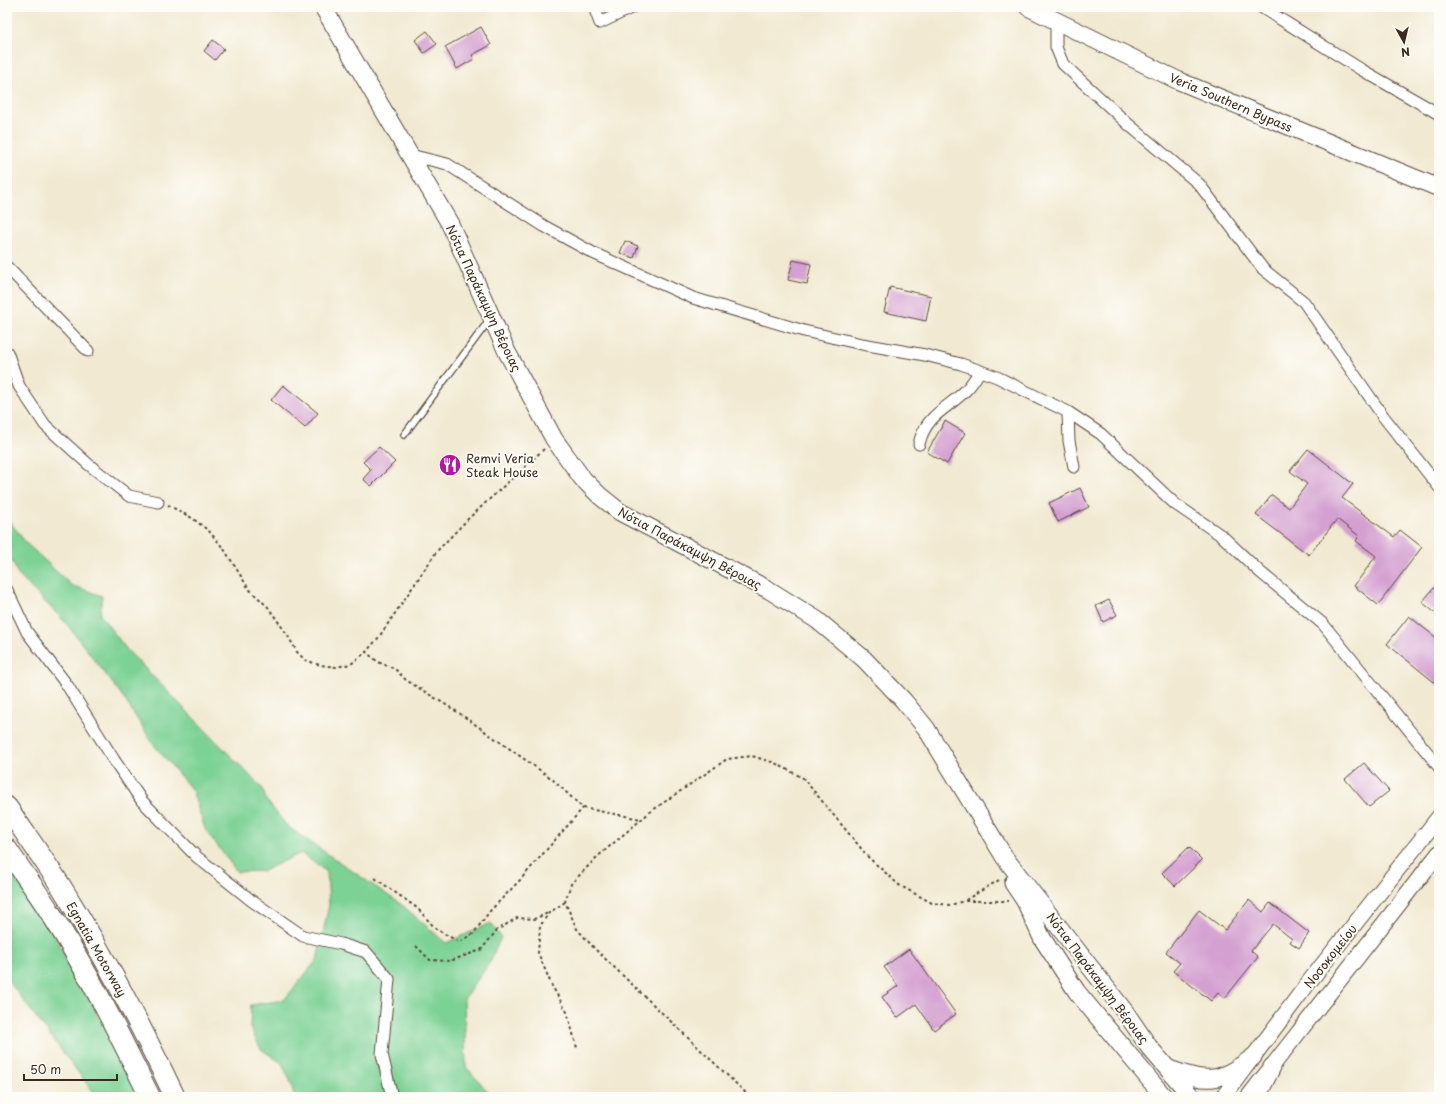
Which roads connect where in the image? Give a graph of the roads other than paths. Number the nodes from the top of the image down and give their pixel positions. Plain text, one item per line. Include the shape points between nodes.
1 (323, 7) edge
2 (594, 7) edge
3 (633, 7) edge
4 (1028, 7) edge
5 (1261, 7) edge
6 (1056, 20) junction
7 (1439, 114) edge
8 (410, 155) junction
9 (1439, 188) edge
10 (7, 267) edge
11 (491, 317) junction
12 (88, 351) dead end
13 (7, 352) edge
14 (980, 371) junction
15 (1068, 412) junction
16 (404, 435) dead end
17 (919, 444) dead end
18 (1074, 467) dead end
19 (1439, 487) edge
20 (158, 502) road end
21 (7, 590) edge
22 (1439, 768) edge
23 (7, 807) edge
24 (1439, 817) edge
25 (7, 849) edge
26 (1439, 853) edge
27 (1007, 866) junction
28 (1253, 1057) junction
29 (1272, 1066) junction
30 (1169, 1069) junction
31 (150, 1097) edge
32 (175, 1097) edge
33 (392, 1097) edge
34 (1164, 1097) edge
35 (1192, 1097) edge
36 (1223, 1097) edge
37 (1248, 1097) edge
38 (1257, 1097) edge

1 - 8 main road, Νότια Παράκαμψη Βέροιας
2 - 3 street via 600,23
4 - 6 main road, Veria Southern Bypass
5 - 7 street
6 - 9 main road, Veria Southern Bypass via 1179,81
6 - 19 street via 1056,47 1063,64 1199,184 1263,269 1304,302 1383,416
8 - 11 main road, Νότια Παράκαμψη Βέροιας via 450,224
8 - 14 street via 447,164 544,226 593,253 693,298 804,331 925,354
10 - 12 street
11 - 16 lane
11 - 27 main road, Νότια Παράκαμψη Βέροιας via 554,439 582,478 620,512 769,590 817,620 864,659 926,728
13 - 20 street via 19,386 45,424 88,464 129,496
14 - 15 street
14 - 17 street via 967,389 939,411 922,431
15 - 18 street via 1069,441
15 - 22 street via 1101,434 1176,504 1222,536 1260,572 1323,624
21 - 33 street via 27,632 67,685 142,800 192,852 252,900 303,936 366,952 388,979 382,1054
23 - 32 highway, Egnatia Motorway via 70,900 100,951
24 - 28 street, Νοσοκομείου
25 - 31 highway, Egnatia Motorway via 50,912 81,964
26 - 29 street, Νοσοκομείου
27 - 30 main road, Νότια Παράκαμψη Βέροιας via 1069,939 1149,1047
27 - 34 main road, Νότια Παράκαμψη Βέροιας via 1042,938 1077,992
28 - 30 main road via 1218,1078 1202,1079
28 - 36 street, Νοσοκομείου
29 - 37 street, Νοσοκομείου
29 - 38 main road
30 - 35 main road, Νότια Παράκαμψη Βέροιας

